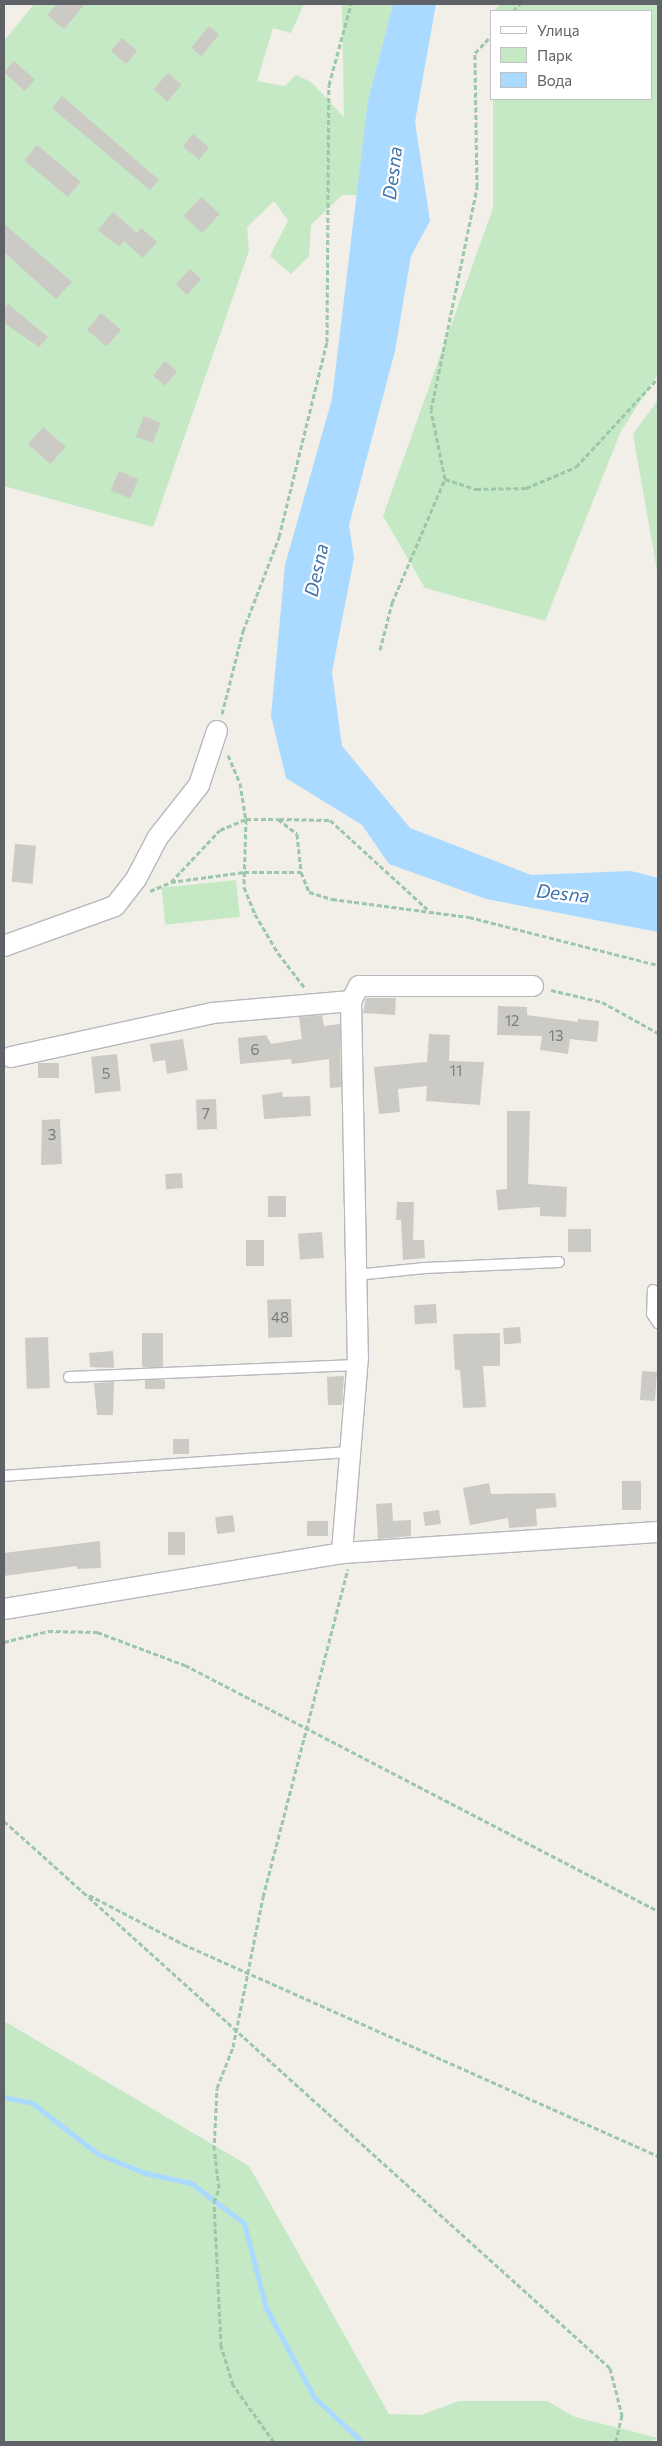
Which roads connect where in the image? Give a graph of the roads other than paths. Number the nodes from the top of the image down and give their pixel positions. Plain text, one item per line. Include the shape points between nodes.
1 (217, 731) road end
2 (4, 946) edge
3 (533, 986) road end
4 (351, 1001) junction
5 (11, 1057) dead end
6 (559, 1262) dead end
7 (356, 1275) junction
8 (653, 1290) dead end
9 (658, 1323) edge
10 (357, 1365) junction
11 (69, 1377) dead end
12 (350, 1452) junction
13 (4, 1476) edge
14 (658, 1532) edge
15 (352, 1553) junction
16 (4, 1610) edge

1 - 2 street via 199,785 158,837 136,879 115,906
3 - 4 street via 359,986
4 - 5 street via 212,1013
4 - 7 street
6 - 7 lane via 426,1268
7 - 10 street
8 - 9 lane via 652,1314
10 - 11 lane
10 - 12 street
12 - 13 lane
12 - 15 street
14 - 15 street
15 - 16 street

